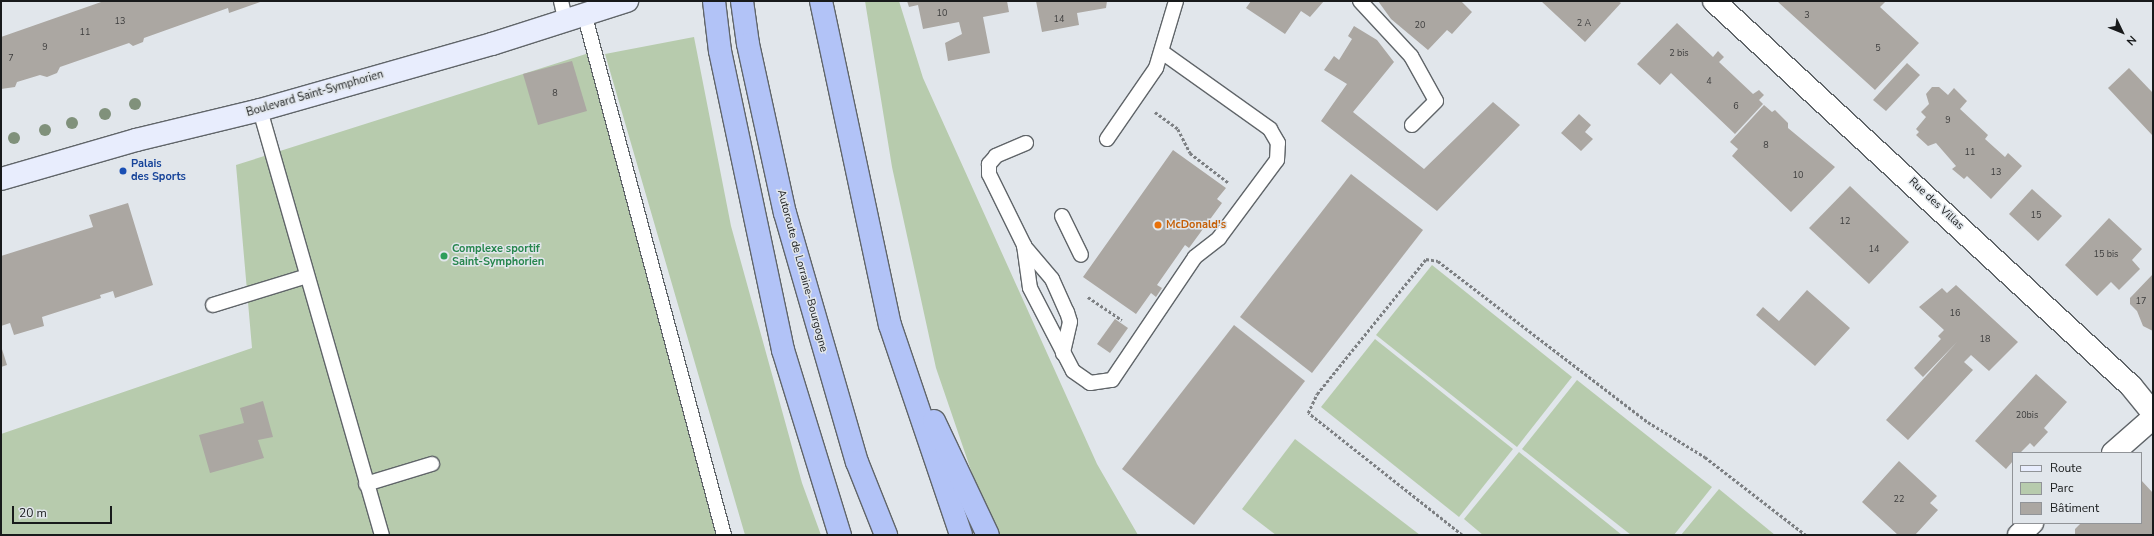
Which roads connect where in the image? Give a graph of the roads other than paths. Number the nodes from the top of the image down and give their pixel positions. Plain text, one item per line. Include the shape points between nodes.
1 (627, 1) edge
2 (714, 1) edge
3 (742, 1) edge
4 (821, 1) edge
5 (1176, 1) edge
6 (1360, 1) edge
7 (1714, 1) edge
8 (570, 11) edge
9 (1162, 52) junction
10 (260, 110) junction
11 (1412, 125) dead end
12 (1106, 139) dead end
13 (1026, 143) dead end
14 (1, 179) edge
15 (1062, 216) dead end
16 (1024, 245) junction
17 (1081, 255) dead end
18 (307, 276) junction
19 (213, 304) dead end
20 (890, 325) junction
21 (1063, 353) junction
22 (2153, 413) edge
23 (2153, 418) edge
24 (2114, 452) edge
25 (432, 464) dead end
26 (366, 484) junction
27 (2031, 524) edge
28 (382, 535) edge
29 (724, 535) edge
30 (840, 535) edge
31 (886, 535) edge
32 (961, 535) edge
33 (988, 535) edge
34 (2019, 535) edge

1 - 8 main road, Boulevard Saint-Symphorien
2 - 30 highway via 720,51 783,350
3 - 31 highway, Autoroute de Lorraine-Bourgogne via 748,44 785,213 822,349 857,462
4 - 20 highway
5 - 9 lane
6 - 11 lane via 1411,56 1436,101
7 - 22 street, Rue des Villas via 2131,386
8 - 10 main road, Boulevard Saint-Symphorien via 492,44
8 - 29 lane
9 - 12 lane via 1156,68
9 - 21 lane via 1270,129 1278,143 1278,160 1219,238 1195,257 1112,380 1090,383 1074,371
10 - 14 main road, Boulevard Saint-Symphorien via 136,140
10 - 18 lane
13 - 16 lane via 996,156 989,164 989,174
15 - 17 lane
16 - 21 lane via 1030,288
16 - 21 lane via 1052,279 1070,322
18 - 19 lane
18 - 26 lane
20 - 32 highway
20 - 33 highway
23 - 24 street
25 - 26 lane
26 - 28 lane
27 - 34 street

